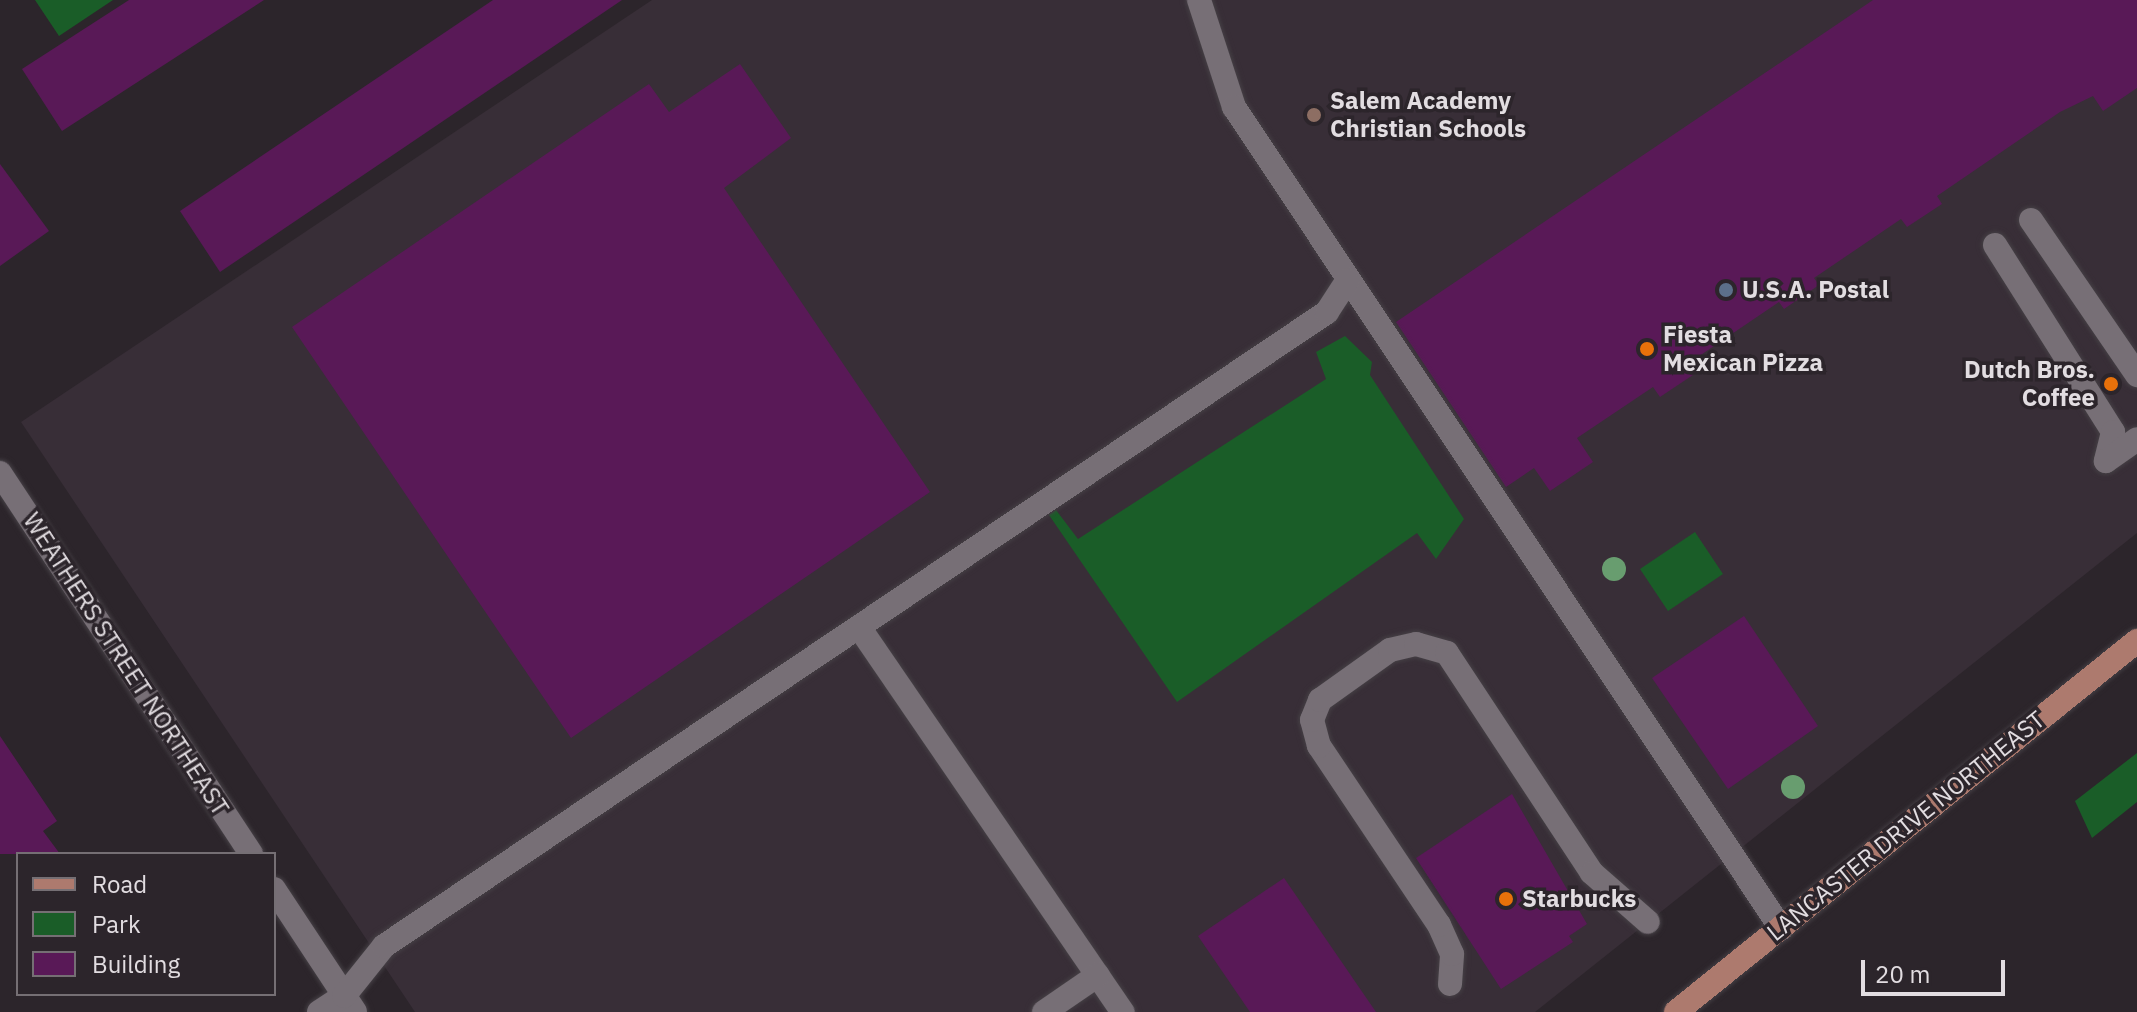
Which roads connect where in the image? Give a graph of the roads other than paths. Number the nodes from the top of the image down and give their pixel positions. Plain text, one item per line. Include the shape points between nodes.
1 (1199, 0) edge
2 (2031, 220) dead end
3 (1995, 245) dead end
4 (1347, 281) junction
5 (2137, 375) edge
6 (2137, 439) edge
7 (0, 473) edge
8 (859, 627) junction
9 (2137, 641) edge
10 (250, 852) edge
11 (276, 892) edge
12 (1648, 922) dead end
13 (1781, 928) junction
14 (1098, 975) junction
15 (1450, 984) dead end
16 (350, 1004) edge
17 (319, 1012) edge
18 (1044, 1012) edge
19 (1123, 1012) edge
20 (1676, 1012) edge

1 - 4 street via 1234,107
2 - 5 street
3 - 6 street via 2113,432 2106,461
4 - 8 street via 1327,312
4 - 13 street
7 - 10 street, WEATHERS STREET NORTHEAST
8 - 14 street
8 - 16 street via 384,946
9 - 13 main road, LANCASTER DRIVE NORTHEAST
11 - 16 street
12 - 15 street via 1592,873 1447,653 1416,644 1390,650 1320,700 1312,720 1319,746 1439,925 1452,954
13 - 20 main road, LANCASTER DRIVE NORTHEAST
14 - 18 street
14 - 19 street
16 - 17 street

